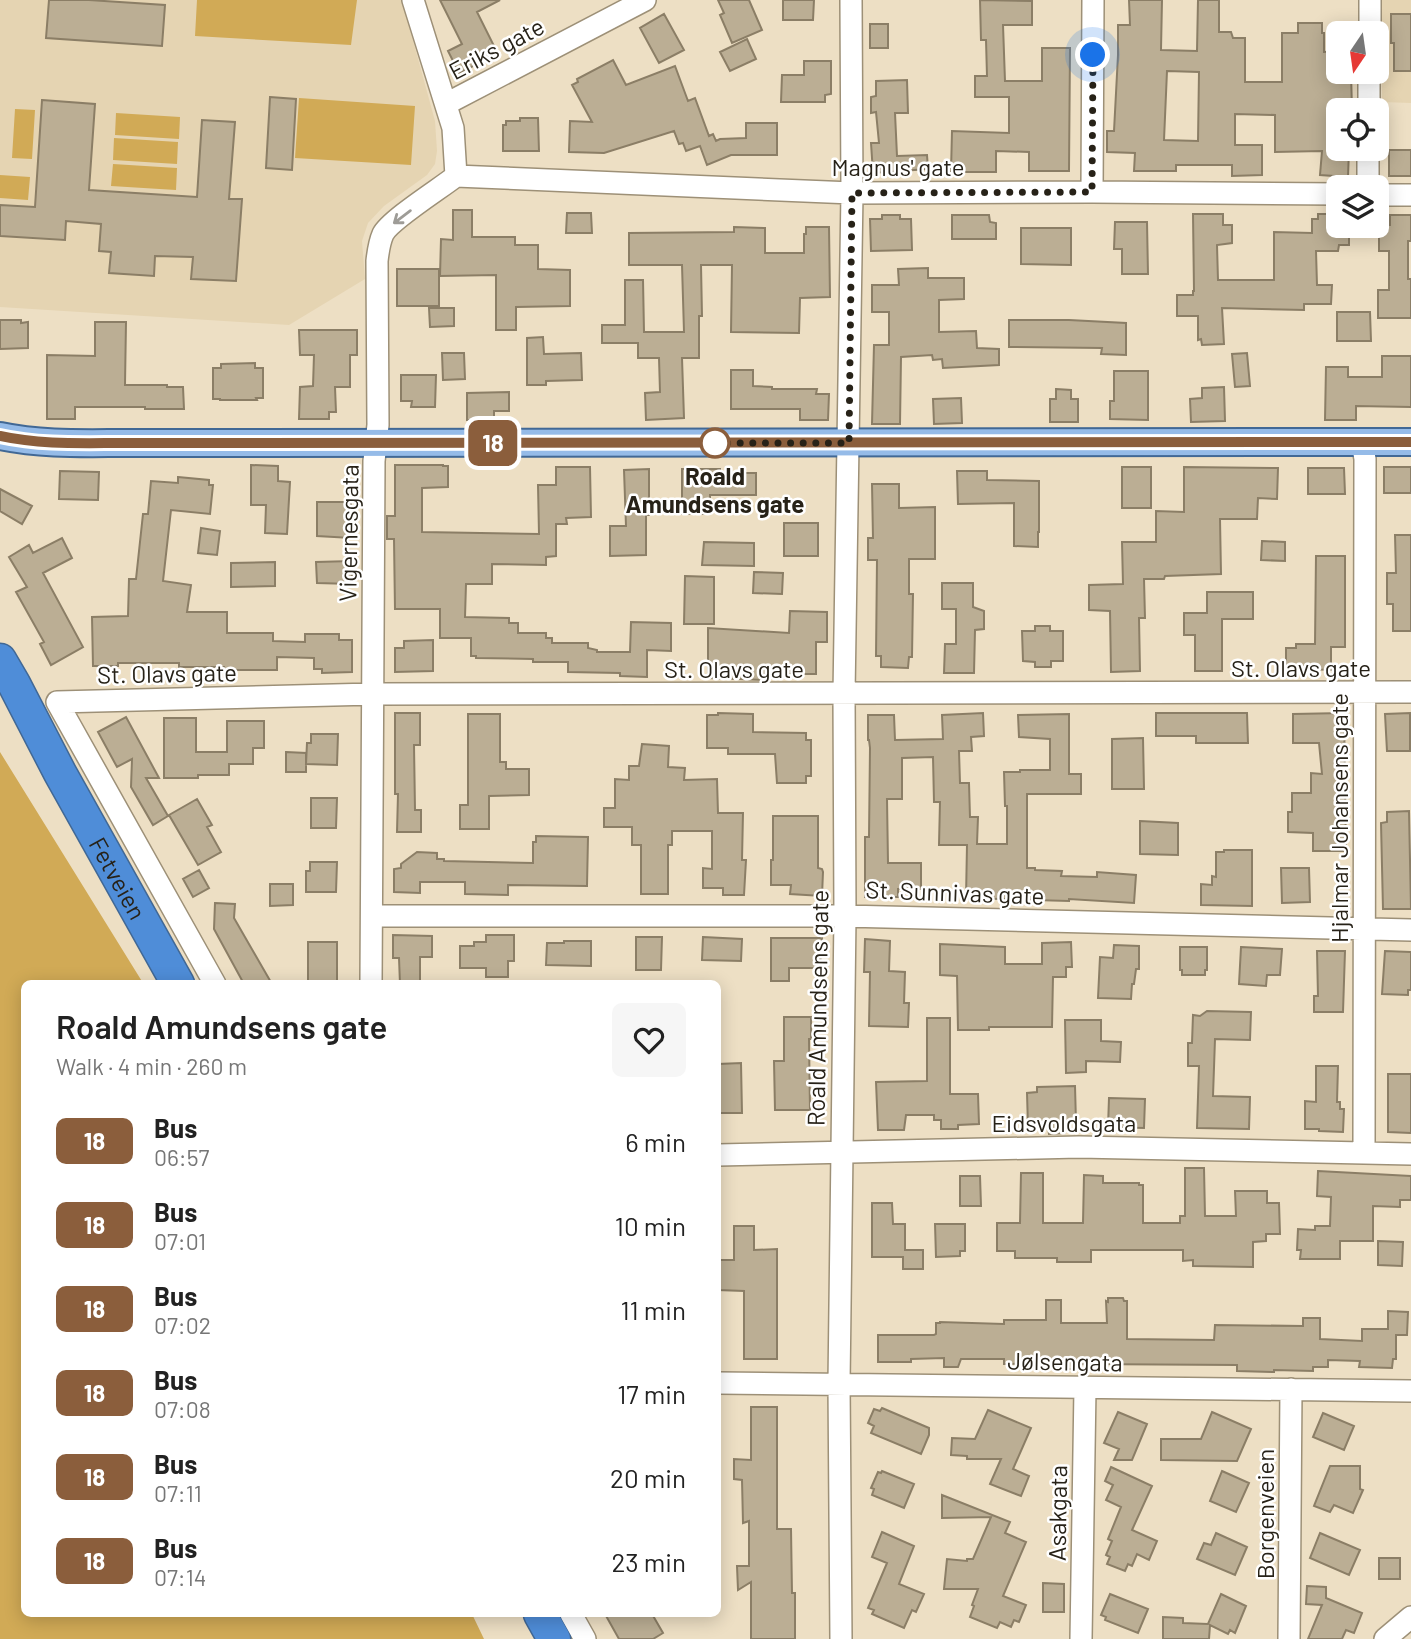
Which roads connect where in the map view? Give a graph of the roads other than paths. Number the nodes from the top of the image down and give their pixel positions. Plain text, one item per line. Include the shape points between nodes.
1 (413, 0) edge
2 (645, 0) edge
3 (851, 0) edge
4 (1093, 0) edge
5 (1370, 0) edge
6 (1370, 21) edge
7 (446, 104) junction
8 (456, 176) junction
9 (1092, 192) junction
10 (852, 193) junction
11 (1326, 194) edge
12 (1389, 195) edge
13 (1411, 195) edge
14 (377, 434) junction
15 (6, 440) edge
16 (1362, 442) junction
17 (1411, 442) edge
18 (849, 443) junction
19 (0, 660) edge
20 (0, 683) edge
21 (1411, 692) edge
22 (1364, 693) junction
23 (373, 694) junction
24 (845, 694) junction
25 (60, 773) junction
26 (372, 916) junction
27 (845, 916) junction
28 (1364, 930) junction
29 (1411, 930) edge
30 (175, 980) edge
31 (213, 980) edge
32 (371, 980) edge
33 (841, 1151) junction
34 (1364, 1153) junction
35 (721, 1154) edge
36 (1411, 1154) edge
37 (721, 1383) edge
38 (839, 1384) junction
39 (1085, 1388) junction
40 (1291, 1389) junction
41 (1411, 1391) edge
42 (520, 1617) edge
43 (542, 1617) edge
44 (573, 1617) edge
45 (1411, 1617) edge
46 (531, 1639) edge
47 (554, 1639) edge
48 (585, 1639) edge
49 (841, 1639) edge
50 (1082, 1639) edge
51 (1289, 1639) edge
52 (1385, 1639) edge

1 - 7 street
2 - 7 street, Eriks gate
3 - 10 street, Roald Amundsens gate
4 - 9 street
5 - 6 street
7 - 8 street via 453,128
8 - 10 street, Magnus' gate
8 -> 14 street, Vigernesgata via 394,222 379,247
9 - 10 street, Magnus' gate
9 - 11 street, Magnus' gate
10 - 18 street, Roald Amundsens gate
12 - 13 street
14 - 15 main road via 124,443
14 - 18 main road
14 - 23 street, Vigernesgata
16 - 17 main road
16 - 18 main road
16 - 22 street, Hjalmar Johansens gate
18 - 24 street, Roald Amundsens gate
19 - 25 highway, Fetveien
20 - 25 highway, Fetveien
21 - 22 street, St. Olavs gate
22 - 24 street, St. Olavs gate
22 - 28 street, Hjalmar Johansens gate
23 - 24 street, St. Olavs gate
23 - 26 street, Vigernesgata
23 - 31 street, St. Olavs gate via 57,702
24 - 27 street, Roald Amundsens gate
25 - 30 highway, Fetveien
26 - 27 street, St. Sunnivas gate
26 - 32 street, Vigernesgata
27 - 28 street, St. Sunnivas gate
27 - 33 street, Roald Amundsens gate
28 - 29 street, St. Sunnivas gate
28 - 34 street, Hjalmar Johansens gate
33 - 34 street, Eidsvoldsgata via 1093,1147
33 - 35 street, Eidsvoldsgata
33 - 38 street, Roald Amundsens gate
34 - 36 street, Eidsvoldsgata
37 - 38 street, Jølsengata
38 - 39 street, Jølsengata
38 - 49 street, Roald Amundsens gate
39 - 40 street, Jølsengata
39 - 50 street, Asakgata
40 - 41 street, Jølsengata
40 - 51 street, Borgenveien
42 - 46 highway
43 - 47 highway
44 - 48 street
45 - 52 street

